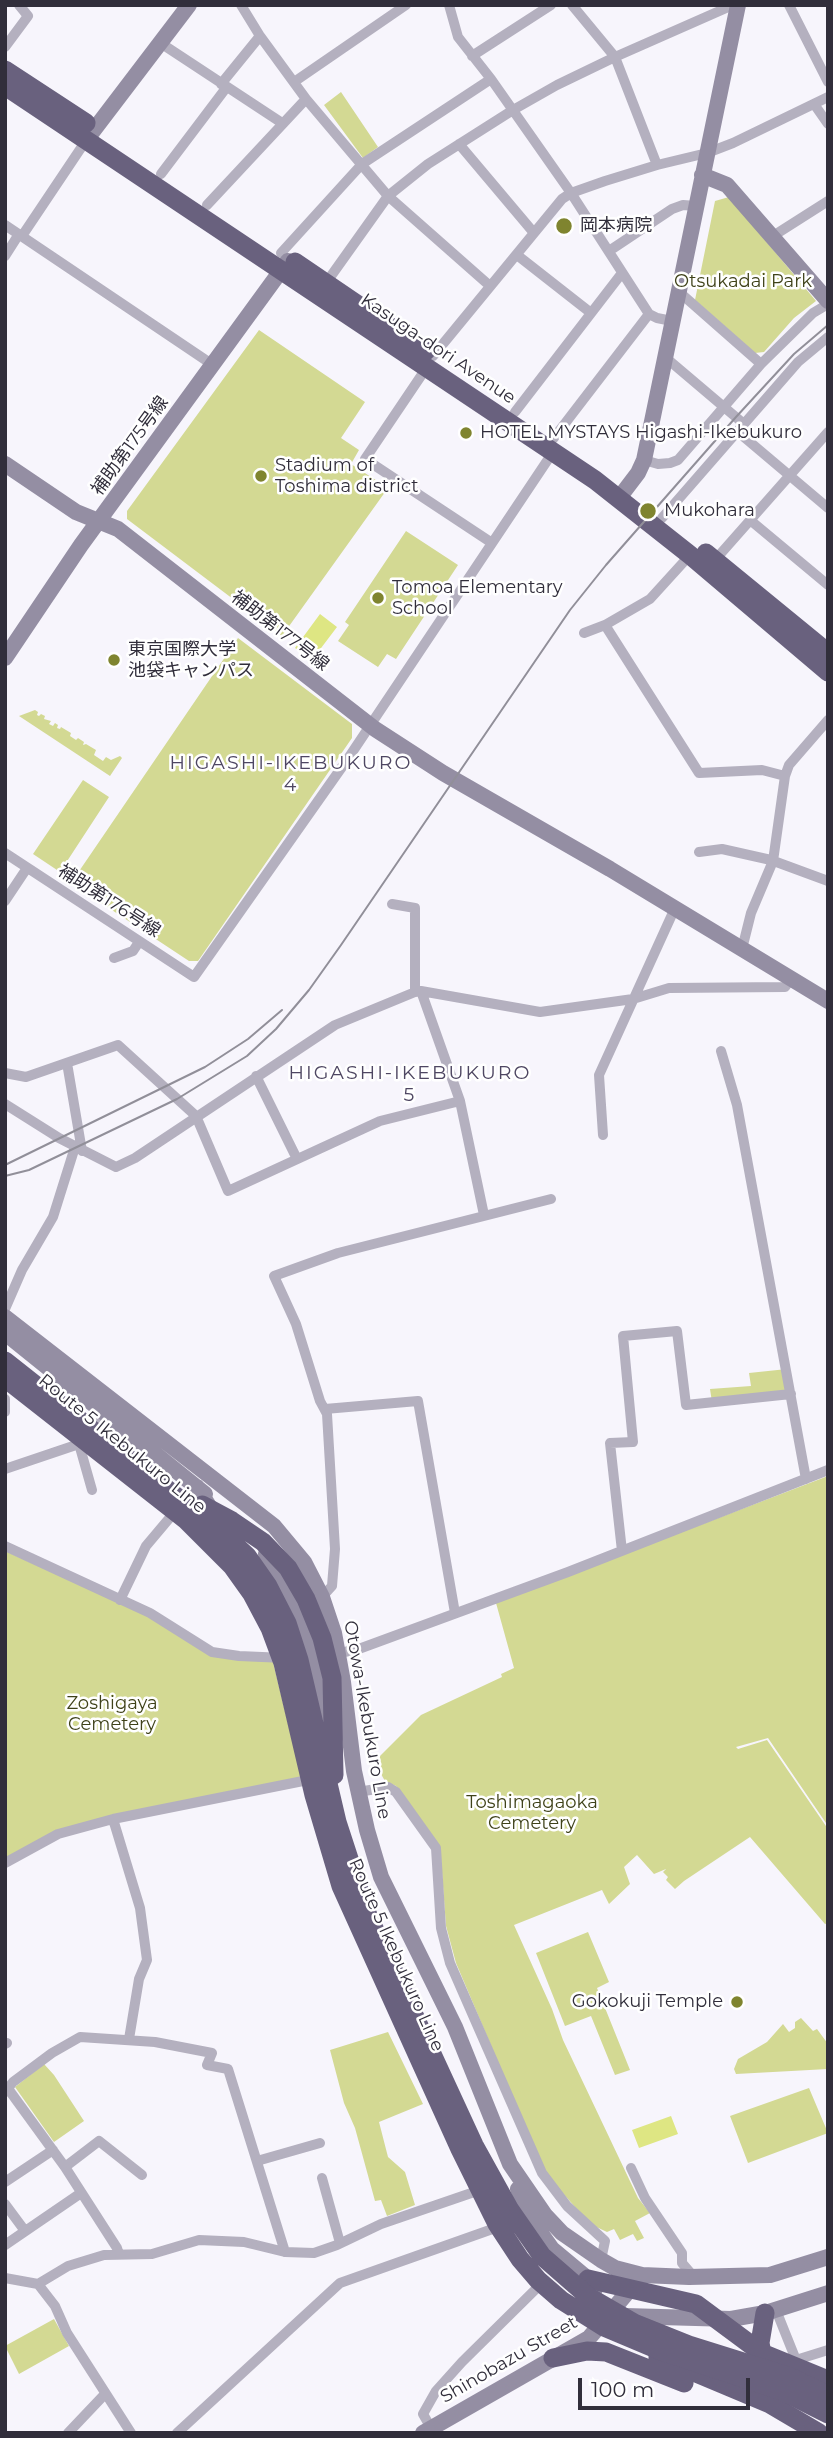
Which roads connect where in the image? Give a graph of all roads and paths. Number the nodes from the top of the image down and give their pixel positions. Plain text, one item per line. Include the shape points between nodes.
1 (19, 5) edge
2 (189, 5) edge
3 (241, 5) edge
4 (406, 5) edge
5 (449, 5) edge
6 (551, 5) edge
7 (572, 5) edge
8 (736, 5) edge
9 (789, 5) edge
10 (260, 36) junction
11 (159, 42) junction
12 (5, 47) edge
13 (472, 56) junction
14 (615, 57) junction
15 (5, 69) edge
16 (491, 79) junction
17 (294, 82) junction
18 (828, 82) edge
19 (5, 86) edge
20 (224, 86) junction
21 (828, 97) edge
22 (306, 99) junction
23 (814, 104) junction
24 (513, 110) junction
25 (282, 123) junction
26 (828, 124) edge
27 (90, 134) junction
28 (459, 144) junction
29 (707, 153) junction
30 (362, 164) junction
31 (657, 165) junction
32 (161, 174) junction
33 (702, 176) junction
34 (571, 193) junction
35 (388, 196) junction
36 (828, 201) edge
37 (207, 205) junction
38 (696, 206) junction
39 (5, 225) edge
40 (534, 233) junction
41 (21, 235) junction
42 (773, 236) junction
43 (608, 251) junction
44 (517, 255) junction
45 (5, 256) edge
46 (284, 260) junction
47 (622, 273) junction
48 (326, 283) junction
49 (490, 286) junction
50 (678, 291) junction
51 (828, 303) edge
52 (592, 313) junction
53 (649, 314) junction
54 (672, 321) junction
55 (828, 337) edge
56 (665, 357) junction
57 (430, 362) junction
58 (761, 364) junction
59 (213, 365) junction
60 (723, 407) junction
61 (515, 412) junction
62 (741, 428) junction
63 (828, 432) edge
64 (553, 445) junction
65 (644, 460) junction
66 (5, 464) edge
67 (788, 475) junction
68 (623, 493) junction
69 (828, 508) edge
70 (662, 518) junction
71 (750, 520) junction
72 (99, 521) junction
73 (492, 543) junction
74 (690, 555) junction
75 (715, 560) junction
76 (828, 585) edge
77 (605, 625) junction
78 (584, 633) dead end
79 (828, 653) edge
80 (5, 658) edge
81 (828, 672) edge
82 (828, 720) edge
83 (370, 725) junction
84 (785, 776) junction
85 (698, 852) dead end
86 (5, 853) edge
87 (773, 860) junction
88 (27, 868) junction
89 (828, 881) edge
90 (5, 901) edge
91 (392, 904) dead end
92 (675, 908) junction
93 (139, 942) junction
94 (742, 949) junction
95 (114, 958) dead end
96 (790, 980) junction
97 (418, 992) junction
98 (633, 999) junction
99 (828, 1002) edge
100 (721, 1051) dead end
101 (67, 1063) junction
102 (5, 1073) edge
103 (256, 1076) junction
104 (460, 1101) junction
105 (5, 1104) edge
106 (195, 1116) junction
107 (603, 1135) dead end
108 (78, 1149) junction
109 (297, 1159) junction
110 (551, 1199) dead end
111 (484, 1215) junction
112 (5, 1309) edge
113 (5, 1317) edge
114 (5, 1333) edge
115 (22, 1346) junction
116 (5, 1361) edge
117 (5, 1367) edge
118 (5, 1380) edge
119 (791, 1394) junction
120 (5, 1399) edge
121 (325, 1409) junction
122 (105, 1410) junction
123 (5, 1412) edge
124 (80, 1442) junction
125 (5, 1469) edge
126 (828, 1470) edge
127 (806, 1479) junction
128 (167, 1487) junction
129 (197, 1487) junction
130 (92, 1490) dead end
131 (173, 1514) junction
132 (5, 1546) edge
133 (622, 1551) junction
134 (323, 1597) junction
135 (120, 1600) junction
136 (454, 1613) junction
137 (338, 1653) junction
138 (314, 1656) junction
139 (283, 1658) junction
140 (354, 1771) junction
141 (336, 1774) junction
142 (317, 1778) junction
143 (358, 1792) junction
144 (113, 1819) junction
145 (337, 1822) junction
146 (5, 1863) edge
147 (129, 2039) junction
148 (7, 2091) edge
149 (320, 2143) dead end
150 (53, 2150) junction
151 (257, 2161) junction
152 (510, 2164) junction
153 (65, 2167) junction
154 (631, 2168) dead end
155 (142, 2175) dead end
156 (323, 2178) dead end
157 (5, 2182) edge
158 (482, 2182) junction
159 (81, 2193) junction
160 (5, 2204) edge
161 (504, 2224) junction
162 (25, 2231) junction
163 (341, 2243) junction
164 (5, 2245) edge
165 (285, 2252) junction
166 (119, 2254) junction
167 (828, 2257) edge
168 (601, 2260) junction
169 (547, 2277) junction
170 (694, 2277) junction
171 (5, 2278) edge
172 (587, 2279) junction
173 (635, 2282) junction
174 (38, 2284) junction
175 (828, 2293) edge
176 (771, 2312) junction
177 (608, 2315) junction
178 (721, 2320) junction
179 (828, 2350) edge
180 (762, 2353) junction
181 (553, 2358) junction
182 (643, 2359) junction
183 (828, 2380) edge
184 (105, 2394) junction
185 (828, 2395) edge
186 (828, 2414) edge
187 (190, 2421) junction
188 (427, 2430) edge
189 (68, 2433) edge
190 (131, 2433) edge
191 (177, 2433) edge
192 (196, 2433) edge
193 (819, 2433) edge

1 - 12 street via 28,16
2 - 11 main road
3 - 10 street
4 - 17 street
5 - 13 street via 458,37
6 - 13 street
7 - 14 street
8 - 14 street
8 - 29 main road
9 - 18 street
10 - 17 street
10 - 20 street
11 - 20 street
11 - 27 main road
13 - 16 street
14 - 24 street
14 - 31 street
15 - 27 highway, Kasuga-dori Avenue
16 - 24 street
16 - 30 street
17 - 22 street
19 - 27 highway, Kasuga-dori Avenue
20 - 25 street
20 - 32 street
21 - 23 street
22 - 25 street
22 - 30 street
23 - 26 street
23 - 29 street
24 - 28 street
24 - 34 street
25 - 37 street
27 - 32 highway, Kasuga-dori Avenue
27 - 41 street
27 - 46 highway, Kasuga-dori Avenue
28 - 35 street
28 - 40 street
29 - 31 street
29 - 33 main road
30 - 35 street
30 - 46 street
31 - 34 street
32 - 37 highway, Kasuga-dori Avenue
33 - 38 main road
33 - 42 main road via 727,185
34 - 40 street
34 - 43 street
35 - 48 street
35 - 49 street
36 - 42 street
37 - 46 highway, Kasuga-dori Avenue
38 - 43 street via 672,209
38 - 50 main road
39 - 41 street
40 - 44 street
41 - 45 street
41 - 59 street
42 - 51 main road
43 - 47 street
44 - 49 street
44 - 52 street
46 - 48 highway, Kasuga-dori Avenue
46 - 57 highway, Kasuga-dori Avenue
46 - 59 main road, 補助第175号線
47 - 52 street
47 - 53 street
48 - 57 highway, Kasuga-dori Avenue
49 - 57 street
50 - 54 main road
50 - 58 street
51 - 58 street
52 - 61 street
53 - 54 street
53 - 64 street
54 - 56 main road
55 - 62 street via 798,362
56 - 60 street
56 - 65 main road
57 - 61 highway, Kasuga-dori Avenue
57 - 64 highway, Kasuga-dori Avenue
57 - 73 street via 365,459
58 - 60 street
59 - 72 main road, 補助第175号線
60 - 62 street
60 - 65 street via 678,460 658,464
61 - 64 highway, Kasuga-dori Avenue
62 - 67 street
62 - 70 street
63 - 67 street
64 - 68 highway, Kasuga-dori Avenue
64 - 73 street
65 - 68 main road
66 - 72 main road, 補助第177号線 via 76,512
67 - 69 street
67 - 71 street
68 - 70 highway, Kasuga-dori Avenue
68 - 74 highway, Kasuga-dori Avenue
70 - 75 highway, Kasuga-dori Avenue
71 - 75 street
71 - 76 street
72 - 80 main road, 補助第175号線
72 - 83 main road, 補助第177号線 via 118,528
73 - 83 street
74 - 77 street via 650,598
74 - 81 highway, Kasuga-dori Avenue
75 - 79 highway, Kasuga-dori Avenue
77 - 78 street
77 - 84 street via 699,773 762,770
82 - 84 street via 789,765
83 - 92 main road, 補助第177号線
83 - 93 street, 補助第176号線 via 194,977
84 - 87 street
85 - 87 street via 722,849
86 - 88 street, 補助第176号線
87 - 89 street
87 - 94 street
88 - 90 street
88 - 93 street, 補助第176号線
91 - 97 street via 415,908
92 - 94 main road, 補助第177号線
92 - 98 street
93 - 95 street via 133,951
94 - 96 main road, 補助第177号線
96 - 98 street via 785,987 669,988
96 - 99 main road, 補助第177号線
97 - 98 street via 540,1012
97 - 103 street via 335,1025
97 - 104 street
98 - 107 street via 599,1075
100 - 119 street via 737,1105
101 - 102 street via 26,1077
101 - 106 street via 118,1045
101 - 108 street
103 - 106 street
103 - 109 street
104 - 109 street via 380,1121
104 - 111 street
105 - 108 street
106 - 108 street via 116,1167
106 - 109 street via 228,1191
108 - 112 street via 53,1217
110 - 111 street
111 - 121 street via 274,1276
113 - 134 main road, Otowa-Ikebukuro Line via 274,1526 304,1562
114 - 115 main road
115 - 117 street
115 - 122 main road
116 - 128 highway, Route 5 Ikebukuro Line, bridge
118 - 124 street
118 - 186 highway, Route 5 Ikebukuro Line, bridge via 186,1520 232,1566 252,1594 283,1663 322,1825 345,1896 471,2173 520,2259 561,2300 604,2327 782,2391
119 - 127 street
119 - 133 street via 686,1405 677,1331 623,1336 633,1441 610,1443
120 - 123 street
121 - 134 street via 335,1549 332,1586
121 - 136 street via 418,1401
122 - 124 street
122 - 129 main road
124 - 125 street
124 - 130 street
124 - 131 street
126 - 127 street
127 - 133 street
128 - 145 highway, Route 5 Ikebukuro Line, bridge via 235,1545 258,1570 277,1603 299,1660
128 - 145 highway, bridge via 263,1542 288,1568 306,1599 332,1678
129 - 131 street
129 - 138 main road via 237,1521 276,1568 295,1602
129 - 139 main road via 282,1630
131 - 135 street via 146,1546
131 - 139 street via 230,1577
132 - 135 street
133 - 136 street
134 - 137 main road, Otowa-Ikebukuro Line
135 - 139 street via 212,1651
136 - 137 street
137 - 138 street
137 - 140 main road, Otowa-Ikebukuro Line
138 - 139 street
138 - 141 main road
139 - 142 main road
140 - 141 street
140 - 143 main road, Otowa-Ikebukuro Line
141 - 142 street
141 - 158 main road via 361,1873 454,2087
142 - 144 street
142 - 158 main road via 356,1908
143 - 152 main road, Otowa-Ikebukuro Line via 381,1877 454,2027
143 - 168 street via 388,1787 396,1792 436,1848 441,1928 450,1962 542,2173 567,2206 605,2241
144 - 146 street via 58,1834
144 - 147 street via 140,1908 147,1960 139,1979
145 - 185 highway, Route 5 Ikebukuro Line, bridge via 366,1911 474,2145 542,2256 589,2297 634,2323 788,2376
147 - 148 street via 80,2037 52,2053
147 - 151 street via 212,2053 207,2065 228,2069
148 - 150 street
149 - 151 street
150 - 153 street
150 - 157 street
151 - 165 street
152 - 158 street via 488,2169
152 - 168 main road, Otowa-Ikebukuro Line via 545,2215
152 - 172 main road, Otowa-Ikebukuro Line via 532,2221 552,2249
153 - 155 street via 99,2141
153 - 159 street
154 - 170 street
156 - 163 street
158 - 161 main road
158 - 163 street
159 - 162 street
159 - 166 street
160 - 162 street
161 - 169 main road
161 - 187 street via 340,2283
162 - 164 street
163 - 165 street via 314,2253
165 - 166 street via 244,2242 199,2240 152,2254
166 - 174 street via 68,2266
167 - 170 main road, Otowa-Ikebukuro Line via 770,2275
168 - 173 main road, Otowa-Ikebukuro Line
169 - 177 main road via 583,2305
169 - 188 street via 436,2391 423,2414
170 - 173 main road, Otowa-Ikebukuro Line
171 - 174 street
172 - 173 highway
172 - 177 main road, Otowa-Ikebukuro Line
173 - 177 main road, Shinobazu Street
173 - 178 highway via 696,2304
174 - 184 street
175 - 176 main road
176 - 178 main road
176 - 179 street via 796,2360
176 - 180 highway via 760,2343
177 - 178 main road
177 - 181 main road, Shinobazu Street via 589,2338
177 - 182 highway
178 - 180 highway
180 - 183 highway
181 - 182 highway via 587,2351
181 - 188 main road, Shinobazu Street
182 - 193 highway via 667,2362 770,2404
184 - 189 street
184 - 190 street
187 - 191 street
187 - 192 street

